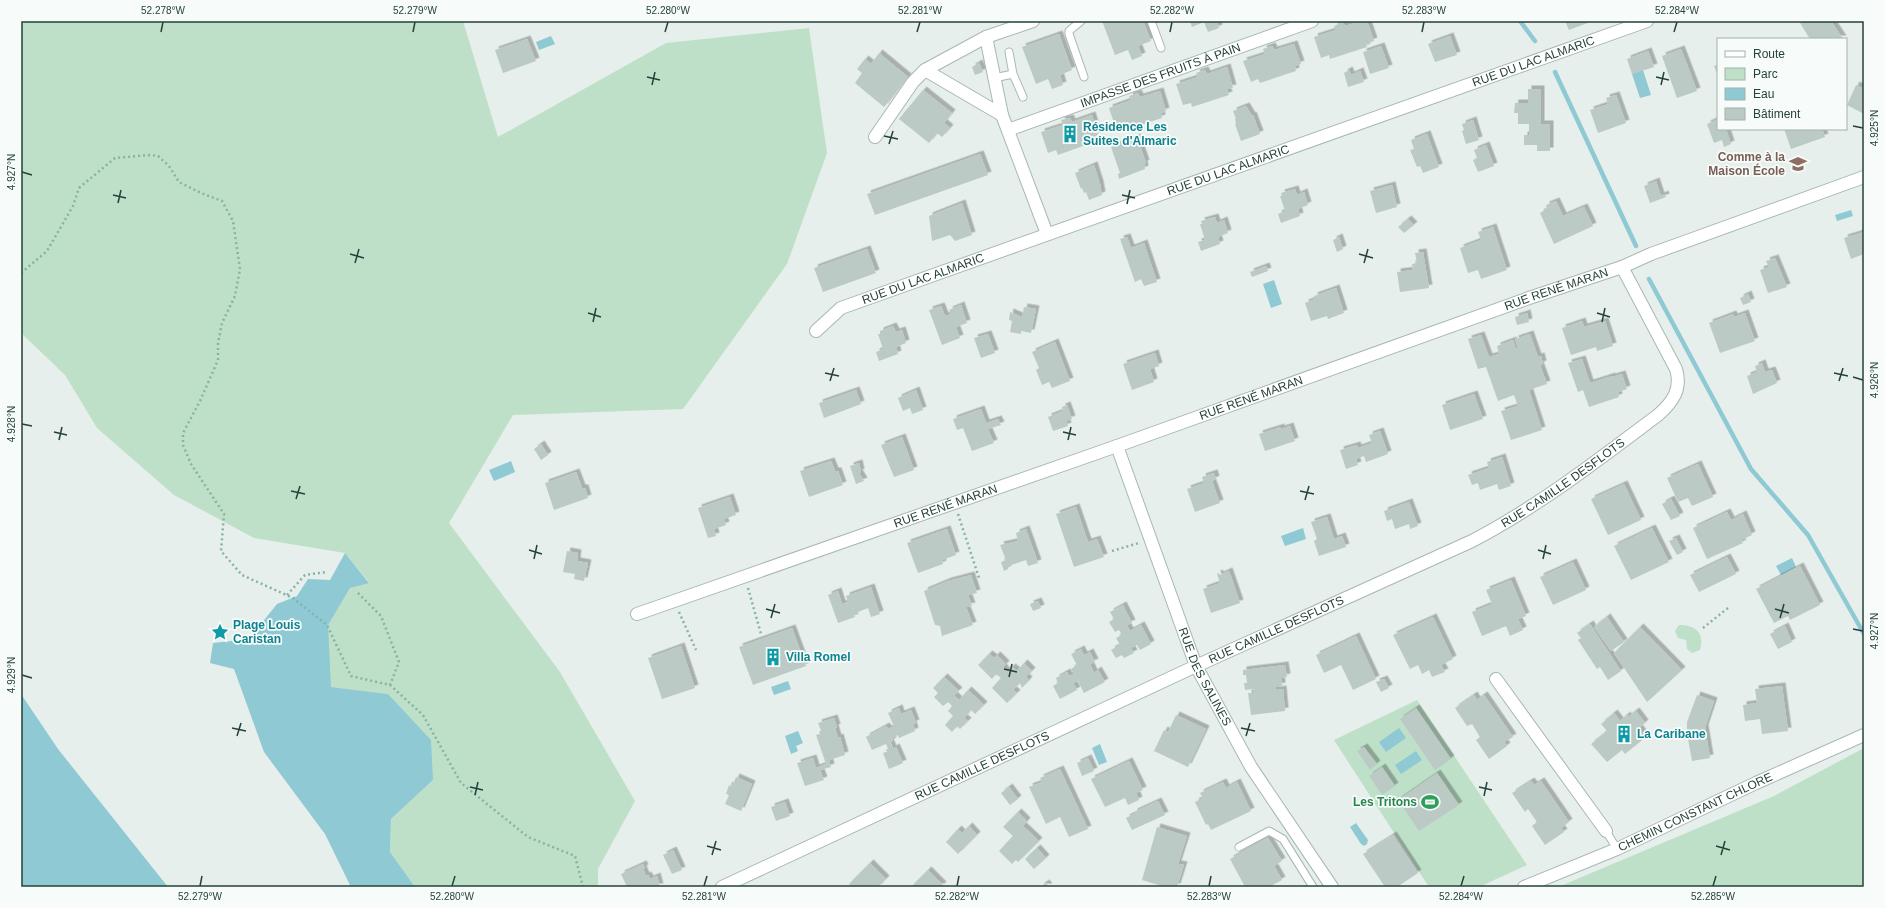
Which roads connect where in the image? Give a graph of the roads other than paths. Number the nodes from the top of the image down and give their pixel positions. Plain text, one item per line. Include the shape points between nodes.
1 (1081, 21) edge
2 (1151, 21) edge
3 (1312, 21) edge
4 (1647, 21) edge
5 (1025, 22) edge
6 (986, 37) junction
7 (1161, 48) dead end
8 (1008, 52) dead end
9 (925, 70) junction
10 (1013, 74) junction
11 (1084, 76) dead end
12 (994, 78) junction
13 (1023, 97) dead end
14 (1002, 115) junction
15 (1008, 130) junction
16 (875, 137) dead end
17 (1864, 177) edge
18 (1047, 234) junction
19 (1622, 267) junction
20 (816, 331) dead end
21 (1117, 446) junction
22 (637, 614) dead end
23 (1196, 666) junction
24 (1496, 679) dead end
25 (1864, 735) edge
26 (1606, 831) joint
27 (1239, 847) dead end
28 (1617, 849) junction
29 (722, 887) edge
30 (1313, 887) edge
31 (1332, 887) edge
32 (1524, 887) edge

1 - 11 lane via 1069,30 1069,34
2 - 7 lane
3 - 15 street, IMPASSE DES FRUITS À PAIN
4 - 18 street, RUE DU LAC ALMARIC
5 - 6 street
6 - 9 street
6 - 12 street
8 - 10 lane
9 - 14 street
9 - 16 street via 913,82
10 - 12 lane
10 - 13 lane
12 - 14 street
14 - 15 street
15 - 18 street
17 - 19 street, RUE RENÉ MARAN via 1651,254
18 - 20 street, RUE DU LAC ALMARIC via 841,308
19 - 21 street, RUE RENÉ MARAN
19 - 23 street, RUE CAMILLE DESFLOTS via 1676,369 1677,394 1667,408 1575,477 1506,523 1472,541
21 - 22 street, RUE RENÉ MARAN
21 - 23 street, RUE DES SALINES
23 - 29 street, RUE CAMILLE DESFLOTS
23 - 31 street, RUE DES SALINES via 1251,767
24 - 26 street
25 - 28 street, CHEMIN CONSTANT CHLORE
26 - 28 lane
27 - 30 lane via 1269,831 1277,834 1283,839
28 - 32 street, CHEMIN CONSTANT CHLORE

